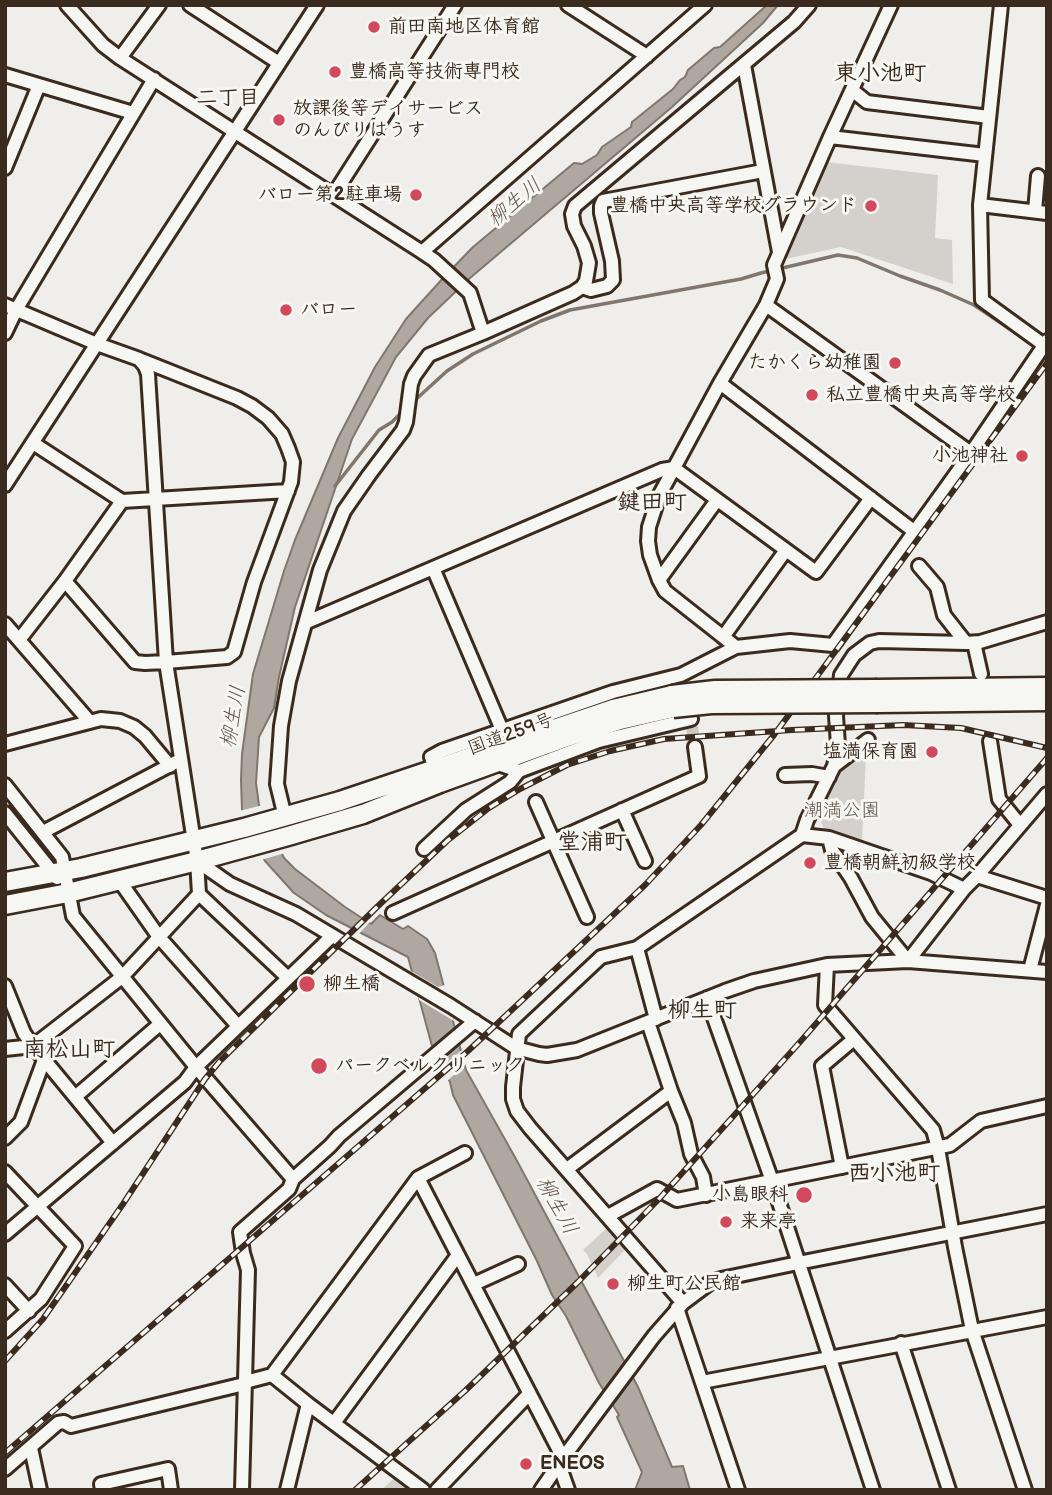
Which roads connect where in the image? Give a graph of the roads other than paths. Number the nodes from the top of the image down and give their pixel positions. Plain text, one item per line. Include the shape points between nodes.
1 (67, 5) edge
2 (159, 5) edge
3 (190, 5) edge
4 (317, 5) edge
5 (455, 5) edge
6 (568, 5) edge
7 (705, 5) edge
8 (809, 5) edge
9 (891, 5) edge
10 (1001, 5) edge
11 (647, 56) junction
12 (120, 58) junction
13 (279, 63) junction
14 (744, 65) junction
15 (5, 75) edge
16 (154, 79) junction
17 (39, 85) junction
18 (852, 90) junction
19 (133, 113) junction
20 (989, 117) junction
21 (236, 131) junction
22 (830, 137) junction
23 (985, 155) junction
24 (5, 168) edge
25 (763, 171) junction
26 (1038, 176) dead end
27 (334, 194) junction
28 (980, 205) junction
29 (1041, 212) edge
30 (422, 252) junction
31 (776, 259) junction
32 (582, 287) junction
33 (766, 305) junction
34 (11, 308) edge
35 (5, 333) edge
36 (484, 333) junction
37 (97, 344) junction
38 (1043, 346) edge
39 (139, 359) junction
40 (720, 383) junction
41 (33, 443) junction
42 (971, 453) junction
43 (674, 468) junction
44 (5, 485) edge
45 (288, 491) junction
46 (871, 498) junction
47 (155, 500) junction
48 (717, 500) junction
49 (122, 501) junction
50 (915, 532) junction
51 (786, 550) junction
52 (919, 566) dead end
53 (433, 568) junction
54 (659, 580) junction
55 (65, 581) junction
56 (307, 622) junction
57 (1047, 622) edge
58 (5, 624) edge
59 (723, 637) junction
60 (19, 640) junction
61 (970, 643) junction
62 (736, 647) junction
63 (166, 662) junction
64 (981, 674) dead end
65 (681, 675) junction
66 (1047, 687) edge
67 (877, 696) junction
68 (1047, 701) edge
69 (672, 702) junction
70 (90, 722) junction
71 (502, 730) junction
72 (869, 740) dead end
73 (990, 741) dead end
74 (5, 744) edge
75 (695, 747) tunnel mouth
76 (175, 763) junction
77 (495, 763) junction
78 (435, 768) junction
79 (519, 771) junction
80 (831, 771) junction
81 (785, 775) dead end
82 (5, 785) edge
83 (1047, 794) edge
84 (536, 802) dead end
85 (622, 810) junction
86 (5, 813) edge
87 (283, 817) junction
88 (1020, 825) junction
89 (43, 832) junction
90 (802, 835) junction
91 (829, 838) junction
92 (194, 840) junction
93 (553, 841) junction
94 (424, 849) dead end
95 (197, 861) junction
96 (645, 861) dead end
97 (59, 873) junction
98 (977, 876) junction
99 (119, 880) junction
100 (5, 882) edge
101 (964, 888) junction
102 (68, 893) junction
103 (199, 894) junction
104 (1047, 898) edge
105 (5, 905) edge
106 (1047, 905) edge
107 (393, 913) dead end
108 (587, 917) dead end
109 (332, 936) junction
110 (159, 937) junction
111 (636, 948) junction
112 (908, 961) junction
113 (827, 965) junction
114 (1030, 970) junction
115 (1047, 972) edge
116 (122, 978) junction
117 (288, 978) junction
118 (5, 986) edge
119 (707, 998) junction
120 (652, 1020) junction
121 (475, 1021) junction
122 (160, 1024) junction
123 (238, 1026) junction
124 (854, 1039) junction
125 (33, 1046) junction
126 (516, 1048) junction
127 (5, 1049) edge
128 (44, 1060) junction
129 (196, 1067) junction
130 (671, 1091) junction
131 (75, 1097) junction
132 (1047, 1106) edge
133 (5, 1138) edge
134 (113, 1143) junction
135 (938, 1148) junction
136 (465, 1153) dead end
137 (842, 1167) junction
138 (567, 1169) junction
139 (5, 1172) edge
140 (418, 1178) junction
141 (293, 1179) junction
142 (772, 1181) junction
143 (706, 1195) junction
144 (37, 1206) junction
145 (1047, 1214) edge
146 (608, 1216) junction
147 (952, 1232) junction
148 (5, 1234) edge
149 (458, 1255) junction
150 (798, 1263) junction
151 (518, 1264) dead end
152 (474, 1284) junction
153 (5, 1285) edge
154 (680, 1305) junction
155 (29, 1311) junction
156 (1047, 1317) edge
157 (972, 1330) junction
158 (5, 1331) edge
159 (901, 1343) junction
160 (829, 1357) junction
161 (272, 1375) junction
162 (702, 1382) junction
163 (244, 1384) junction
164 (529, 1394) junction
165 (308, 1404) junction
166 (334, 1423) junction
167 (31, 1448) junction
168 (563, 1458) junction
169 (5, 1469) edge
170 (40, 1490) edge
171 (102, 1490) edge
172 (171, 1490) edge
173 (242, 1490) edge
174 (287, 1490) edge
175 (423, 1490) edge
176 (437, 1490) edge
177 (541, 1490) edge
178 (568, 1490) edge
179 (738, 1490) edge
180 (873, 1490) edge
181 (949, 1490) edge
182 (1025, 1490) edge

1 - 12 street
2 - 12 street
3 - 13 street
4 - 13 street
5 - 27 street
6 - 11 street
7 - 11 street
8 - 14 street
9 - 18 street
10 - 20 street
11 - 30 street
12 - 16 street
13 - 21 street
14 - 25 street
14 - 32 street via 575,206 574,226 589,263
15 - 17 street
16 - 19 street
16 - 21 street
17 - 19 street
17 - 24 street
18 - 20 street via 867,102
18 - 22 street
19 - 34 street
20 - 23 street
21 - 27 street
21 - 37 street
22 - 23 street
22 - 31 street
23 - 28 street
25 - 31 street
25 - 32 street via 603,201 613,280 591,290
26 - 29 street
27 - 30 street
28 - 29 street
28 - 38 street via 982,300
30 - 36 street via 470,293
31 - 33 street via 777,279
32 - 36 street
33 - 40 street
33 - 42 street
34 - 35 street
34 - 37 street
36 - 56 street via 429,355 414,376 403,430 344,512 320,570
37 - 39 street
37 - 41 street
38 - 42 street
39 - 45 street via 237,398 268,418 282,434 293,461
39 - 47 street via 148,374
40 - 43 street
40 - 46 street
41 - 44 street
41 - 49 street
42 - 50 street
43 - 48 street
43 - 53 street
43 - 54 street via 649,527 650,555
45 - 47 street
45 - 63 street via 234,652 227,657
46 - 50 street
46 - 51 street via 816,572
47 - 49 street
47 - 63 street
48 - 51 street
48 - 54 street
49 - 55 street
50 - 62 street via 833,645 790,641
51 - 59 street
52 - 61 street via 937,587 944,615
53 - 56 street
53 - 71 street
54 - 59 street via 665,591
55 - 60 street
55 - 63 street via 135,662
56 - 87 street via 281,726 277,784
57 - 61 street
58 - 60 street
59 - 62 street
60 - 70 street
61 - 64 street
61 - 80 street via 879,641 854,655 841,675 838,745
62 - 65 street
63 - 76 street
65 - 71 street
65 - 79 street via 691,723 599,741
66 - 67 highway, 国道259号
67 - 68 highway, 国道259号
67 - 69 highway, 国道259号, bridge
69 - 77 highway, 国道259号
69 - 78 highway, 国道259号 via 613,709
70 - 74 street
70 - 76 street via 120,721 134,727
71 - 78 street via 431,757
72 - 80 street
73 - 88 street via 999,799
75 - 85 street via 699,776
76 - 89 street
76 - 92 street
77 - 79 street
77 - 95 highway, 国道259号 via 363,814
78 - 87 highway, 国道259号
79 - 94 street
80 - 81 street
80 - 90 street
82 - 89 street
83 - 88 street
84 - 93 street
85 - 93 street
85 - 96 street
86 - 97 street
87 - 92 highway, 国道259号
88 - 98 street
89 - 97 street via 62,857
90 - 91 street
90 - 111 street
91 - 101 street
91 - 112 street via 872,916
92 - 95 street
92 - 97 highway, 国道259号
93 - 107 street
93 - 108 street
95 - 99 highway, 国道259号
95 - 103 street
95 - 109 street via 230,884
97 - 100 highway, 国道259号
97 - 102 street
98 - 101 street
98 - 104 street
99 - 102 highway, 国道259号
99 - 110 street
101 - 112 street
102 - 105 highway, 国道259号
102 - 116 street via 73,916
103 - 110 street
103 - 117 street
106 - 114 street
109 - 117 street
109 - 121 street
110 - 116 street
110 - 123 street
111 - 120 street
111 - 126 street via 601,957 519,1034
112 - 113 street
112 - 114 street
113 - 119 street via 754,981
113 - 124 street via 825,1005
114 - 115 street
116 - 122 street
116 - 125 street
117 - 123 street
118 - 125 street
119 - 120 street
119 - 142 street
120 - 126 street via 565,1052 539,1055
120 - 130 street
121 - 126 street
121 - 141 street
122 - 129 street
122 - 131 street
123 - 129 street
124 - 135 street via 933,1130
124 - 137 street via 822,1066
125 - 127 street
125 - 128 street
126 - 138 street via 513,1099 517,1111
128 - 131 street
128 - 133 street via 21,1122
129 - 134 street via 185,1082
129 - 141 street
130 - 138 street
130 - 143 street
131 - 134 street
132 - 135 street via 981,1121 954,1143
134 - 144 street
135 - 137 street
135 - 147 street
136 - 140 street
137 - 142 street
138 - 146 street
139 - 144 street
140 - 149 street
140 - 161 street
141 - 163 street via 289,1189 240,1232 248,1270
142 - 143 street
142 - 150 street
143 - 146 street via 677,1200 657,1189
144 - 148 street
144 - 155 street via 75,1247
145 - 147 street
146 - 154 street
147 - 150 street
147 - 157 street
149 - 152 street
149 - 166 street
150 - 154 street via 711,1282
150 - 160 street
151 - 152 street
152 - 164 street
153 - 155 street
154 - 162 street
154 - 168 street
155 - 158 street
156 - 157 street
157 - 159 street
157 - 182 street
159 - 160 street
159 - 181 street
160 - 162 street
160 - 180 street
161 - 163 street
161 - 165 street
162 - 179 street
163 - 167 street via 71,1426 58,1423
163 - 173 street
164 - 168 street
164 - 176 street
165 - 166 street
165 - 174 street
166 - 175 street
167 - 169 street
167 - 170 street
168 - 177 street
168 - 178 street
171 - 172 street via 101,1484 168,1469

